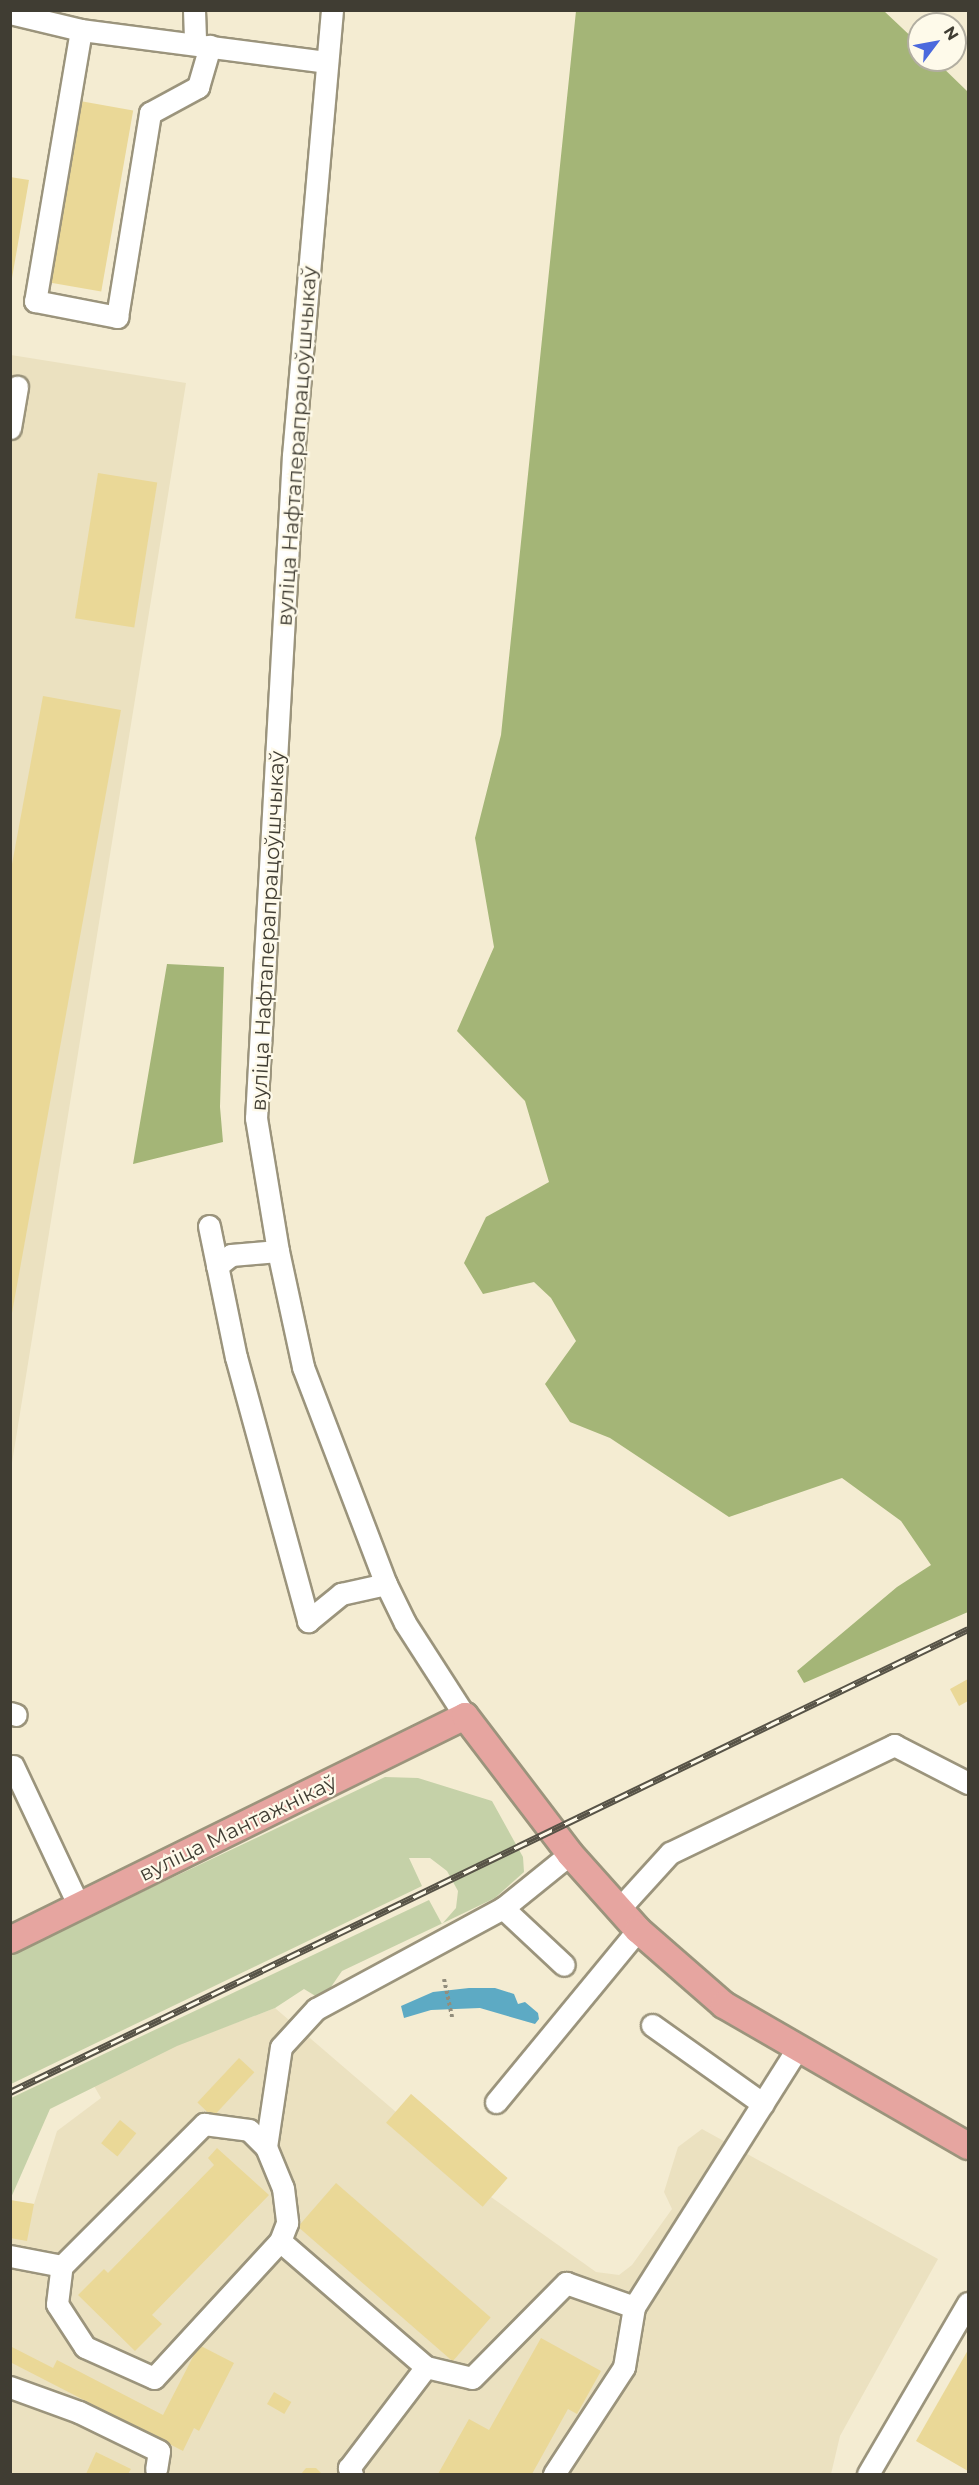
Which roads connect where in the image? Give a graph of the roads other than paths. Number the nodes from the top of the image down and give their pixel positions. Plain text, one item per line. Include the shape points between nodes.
1 (194, 10) edge
2 (333, 10) edge
3 (10, 13) edge
4 (81, 30) junction
5 (203, 45) junction
6 (327, 62) junction
7 (17, 387) dead end
8 (10, 428) edge
9 (209, 1226) dead end
10 (278, 1251) junction
11 (217, 1266) junction
12 (386, 1584) junction
13 (465, 1716) junction
14 (13, 1766) dead end
15 (969, 1784) edge
16 (570, 1854) junction
17 (79, 1906) junction
18 (503, 1908) junction
19 (619, 1909) junction
20 (639, 1930) junction
21 (10, 1940) edge
22 (564, 1965) dead end
23 (652, 2025) dead end
24 (798, 2048) junction
25 (496, 2102) dead end
26 (763, 2104) junction
27 (969, 2146) edge
28 (266, 2147) junction
29 (280, 2241) junction
30 (10, 2256) edge
31 (62, 2266) junction
32 (969, 2303) edge
33 (634, 2307) junction
34 (426, 2367) junction
35 (10, 2387) edge
36 (156, 2469) dead end
37 (352, 2475) edge
38 (554, 2475) edge
39 (868, 2475) edge

1 - 5 street
2 - 6 street, вуліца Нафтаперапрацоўшчыкаў
3 - 4 street
4 - 5 street
4 - 5 street via 34,301 117,317 150,114 198,87
5 - 6 street
6 - 10 street, вуліца Нафтаперапрацоўшчыкаў via 293,455 278,754 262,954 256,1118
7 - 8 street
9 - 11 street
10 - 11 street via 231,1256
10 - 12 street, вуліца Нафтаперапрацоўшчыкаў via 303,1367
11 - 12 street via 251,1413 308,1621 342,1594
12 - 13 street, вуліца Нафтаперапрацоўшчыкаў via 405,1623
13 - 16 main road, вуліца Нафтаперапрацоўшчыкаў
13 - 17 main road, вуліца Мантажнікаў
14 - 17 street
15 - 19 street via 894,1745 670,1853
16 - 18 street
16 - 19 main road, вуліца Нафтаперапрацоўшчыкаў
17 - 21 main road, вуліца Мантажнікаў
18 - 22 street
18 - 28 street via 316,2009 281,2047
19 - 20 main road, вуліца Нафтаперапрацоўшчыкаў
20 - 24 main road, вуліца Нафтаперапрацоўшчыкаў via 724,2005
20 - 25 street
23 - 26 street
24 - 26 street
24 - 27 main road, вуліца Нафтаперапрацоўшчыкаў
26 - 33 street
28 - 29 street via 283,2188 287,2223
28 - 31 street via 249,2130 204,2124
29 - 31 street via 154,2378 85,2347 57,2304
29 - 34 street
30 - 31 street
32 - 39 street
33 - 34 street via 566,2283 472,2378
33 - 38 street via 624,2367
34 - 37 street via 349,2468
35 - 36 street via 79,2412 159,2451

